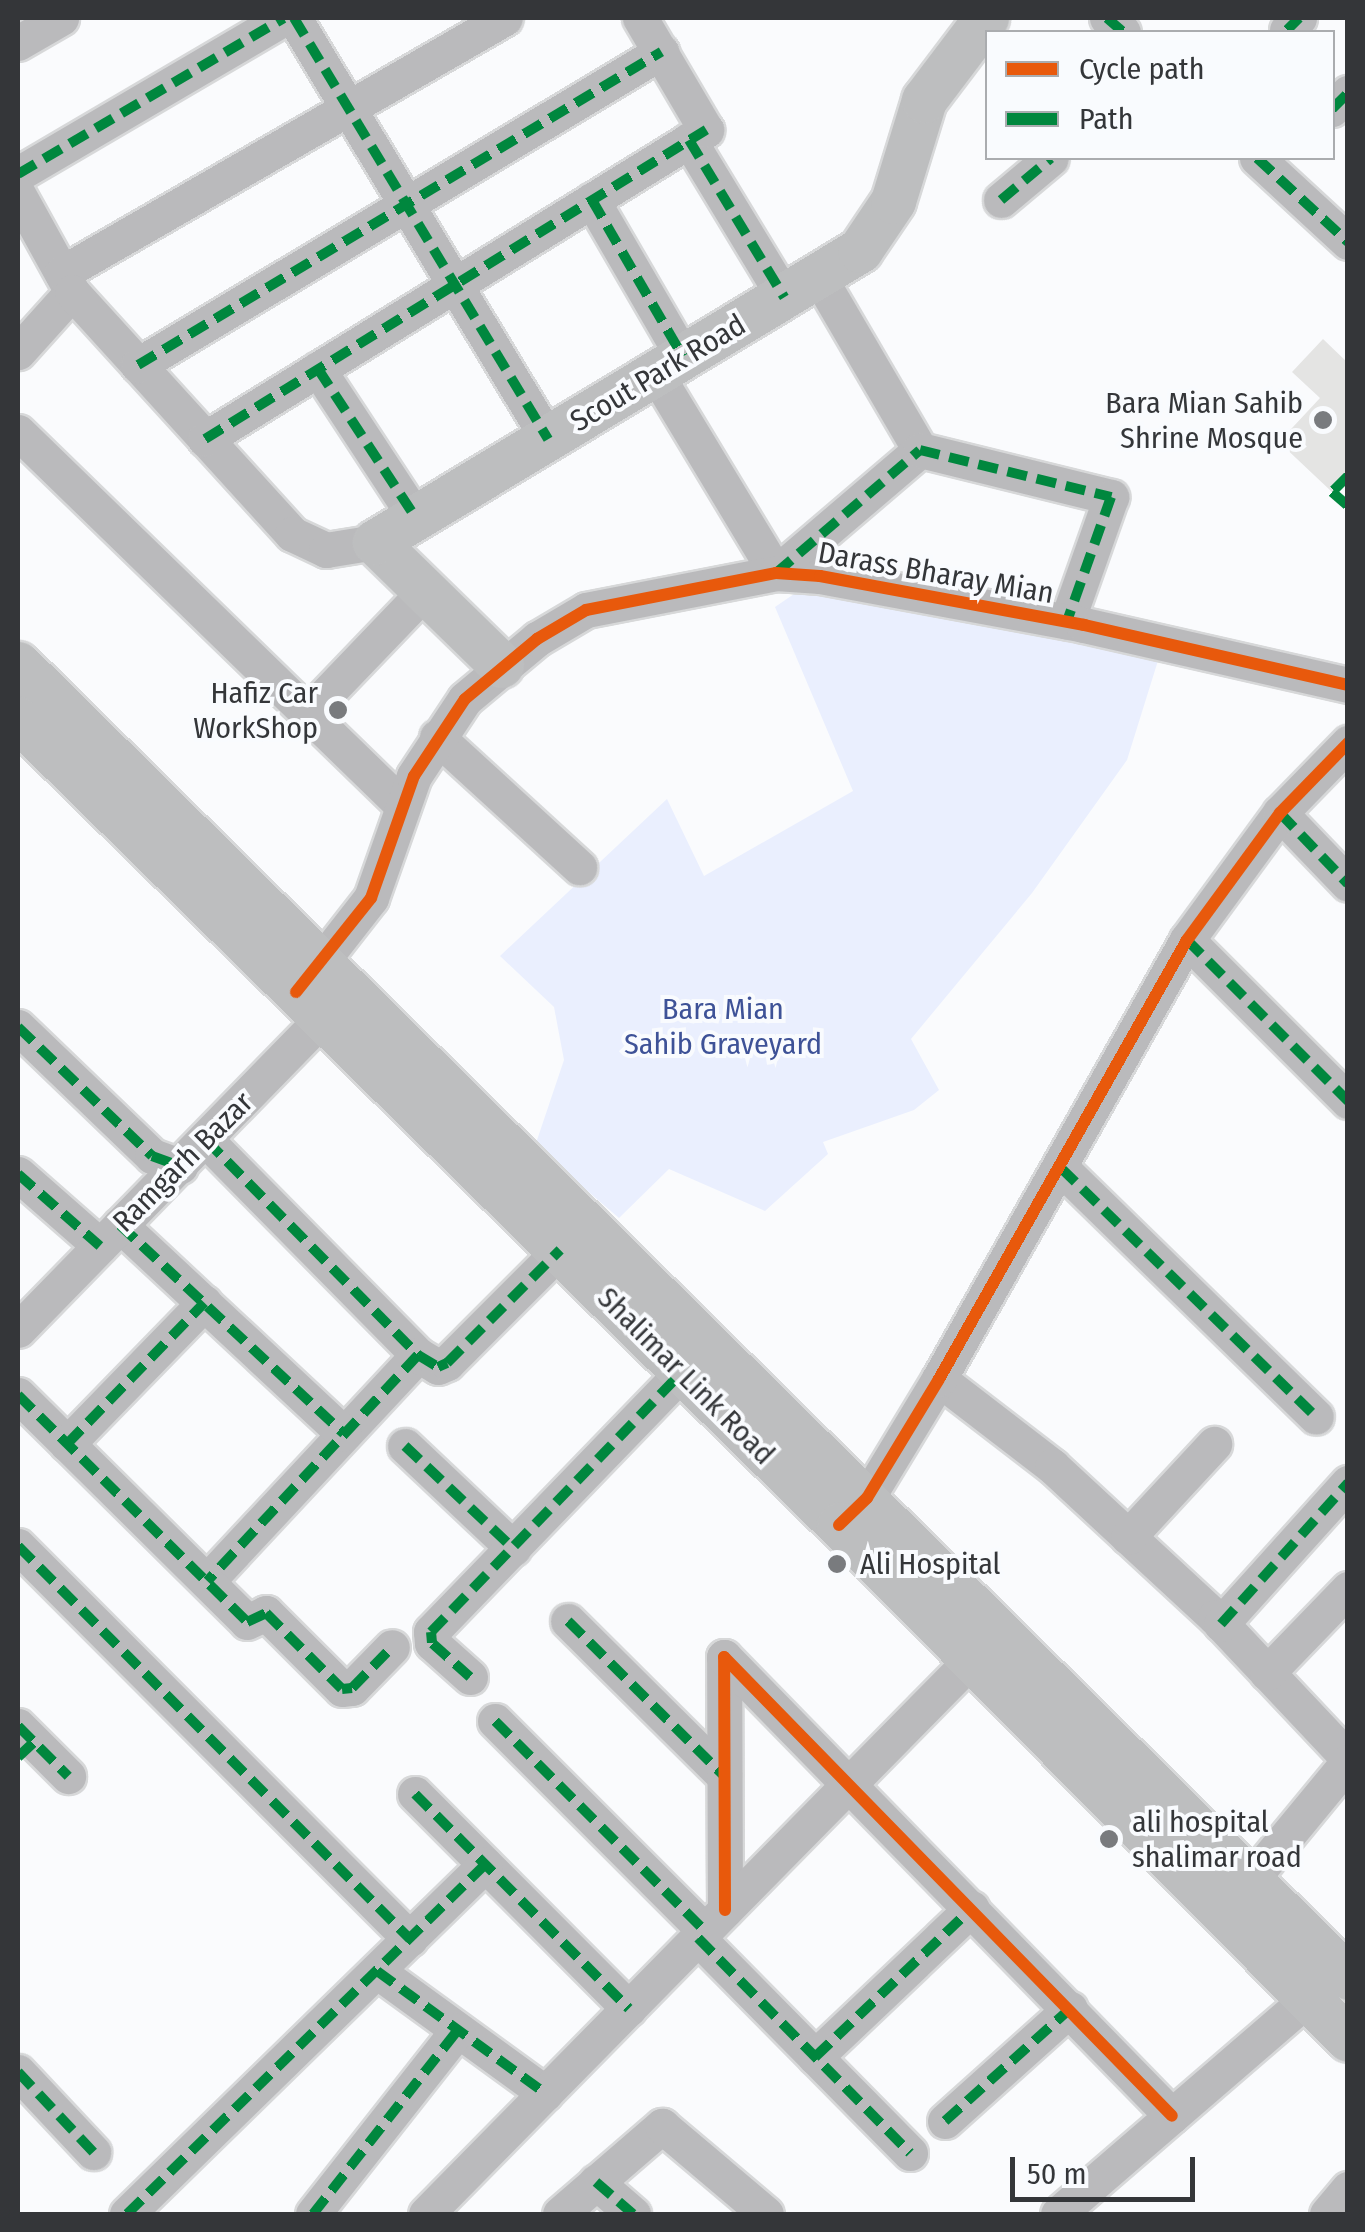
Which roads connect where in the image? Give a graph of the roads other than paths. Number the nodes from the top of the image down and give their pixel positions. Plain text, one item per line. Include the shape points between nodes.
1 (61, 18) edge
2 (284, 18) edge
3 (294, 18) edge
4 (505, 18) edge
5 (640, 18) edge
6 (986, 18) edge
7 (18, 43) edge
8 (660, 52) junction
9 (348, 108) junction
10 (689, 140) junction
11 (1049, 160) edge
12 (1272, 162) edge
13 (18, 174) edge
14 (18, 194) edge
15 (592, 200) junction
16 (1002, 200) dead end
17 (406, 204) junction
18 (1348, 242) edge
19 (67, 282) junction
20 (454, 285) junction
21 (800, 285) junction
22 (18, 352) edge
23 (138, 365) junction
24 (669, 366) junction
25 (318, 369) junction
26 (18, 432) edge
27 (205, 438) junction
28 (548, 439) junction
29 (920, 450) junction
30 (416, 518) junction
31 (375, 542) junction
32 (776, 573) junction
33 (427, 590) junction
34 (1066, 622) junction
35 (18, 664) edge
36 (501, 666) junction
37 (1348, 686) edge
38 (308, 713) junction
39 (18, 720) edge
40 (437, 737) junction
41 (1348, 743) edge
42 (401, 804) junction
43 (1280, 813) junction
44 (579, 867) dead end
45 (1348, 884) edge
46 (1187, 940) junction
47 (321, 992) junction
48 (18, 1028) edge
49 (1348, 1100) edge
50 (206, 1140) junction
51 (180, 1166) junction
52 (1061, 1168) junction
53 (18, 1174) edge
54 (110, 1235) junction
55 (560, 1250) junction
56 (204, 1303) junction
57 (18, 1330) edge
58 (418, 1355) junction
59 (680, 1373) junction
60 (940, 1379) junction
61 (18, 1395) edge
62 (1316, 1417) dead end
63 (344, 1434) junction
64 (67, 1444) junction
65 (1214, 1444) dead end
66 (404, 1446) dead end
67 (1348, 1483) edge
68 (853, 1512) junction
69 (1128, 1537) junction
70 (18, 1546) edge
71 (513, 1548) junction
72 (207, 1581) junction
73 (1348, 1589) edge
74 (568, 1621) dead end
75 (1221, 1624) junction
76 (392, 1646) dead end
77 (972, 1659) junction
78 (1267, 1673) junction
79 (470, 1677) dead end
80 (495, 1721) dead end
81 (23, 1742) edge
82 (1348, 1760) edge
83 (68, 1776) dead end
84 (724, 1776) junction
85 (852, 1782) junction
86 (415, 1794) dead end
87 (486, 1864) junction
88 (1249, 1882) junction
89 (972, 1908) junction
90 (709, 1926) junction
91 (410, 1939) junction
92 (377, 1971) junction
93 (1348, 1977) edge
94 (1306, 2000) junction
95 (628, 2009) junction
96 (1070, 2009) junction
97 (458, 2030) junction
98 (1348, 2040) edge
99 (815, 2057) junction
100 (18, 2072) edge
101 (545, 2093) junction
102 (1172, 2116) junction
103 (945, 2121) dead end
104 (94, 2152) dead end
105 (910, 2153) dead end
106 (596, 2182) junction
107 (1348, 2190) edge
108 (127, 2214) edge
109 (313, 2214) edge
110 (426, 2214) edge
111 (560, 2214) edge
112 (633, 2214) edge
113 (766, 2214) edge
114 (1058, 2214) edge
115 (1327, 2214) edge

1 - 7 street
2 - 13 street
3 - 9 street
4 - 9 street
5 - 8 street
6 - 21 main road, Scout Park Road via 924,100 880,228 860,250
8 - 10 street via 706,130
8 - 17 street
9 - 17 street
9 - 19 street
10 - 15 street
10 - 21 street
11 - 16 street
12 - 18 street
14 - 19 street
15 - 20 street
15 - 24 street
17 - 20 street
17 - 23 street
19 - 22 street
19 - 23 street
20 - 25 street
20 - 28 street
21 - 24 main road, Scout Park Road
21 - 29 street
23 - 27 street
24 - 28 main road, Scout Park Road
24 - 32 street
25 - 27 street
25 - 30 street
26 - 38 street
27 - 31 street via 292,534 326,550
28 - 30 main road, Scout Park Road
29 - 32 street
29 - 34 street via 1111,497
30 - 31 main road, Scout Park Road
31 - 33 main road
32 - 34 street, Darass Bharay Mian via 848,579
32 - 36 street, Darass Bharay Mian via 586,610
33 - 36 main road
33 - 38 street
34 - 37 street, Darass Bharay Mian
35 - 47 main road, Shalimar Link Road
36 - 40 street, Darass Bharay Mian
38 - 42 street
39 - 47 main road, Shalimar Link Road
40 - 42 street, Darass Bharay Mian
40 - 44 street
41 - 43 street
42 - 47 street, Darass Bharay Mian via 371,898
43 - 45 street
43 - 46 street
46 - 49 street
46 - 52 street
47 - 50 street, Ramgarh Bazar
47 - 55 main road, Shalimar Link Road
47 - 68 main road, Shalimar Link Road
48 - 51 street via 152,1156
50 - 51 street, Ramgarh Bazar
50 - 58 street
51 - 54 street, Ramgarh Bazar
52 - 60 street
52 - 62 street
53 - 54 street
54 - 56 street
54 - 57 street, Ramgarh Bazar
55 - 58 street via 447,1363 438,1367
55 - 59 main road, Shalimar Link Road
56 - 63 street
56 - 64 street
58 - 63 street
59 - 68 main road, Shalimar Link Road
59 - 71 street
60 - 68 street
60 - 69 street via 1052,1466
61 - 64 street
63 - 72 street
64 - 72 street
65 - 69 street
66 - 71 street
67 - 75 street
68 - 77 main road, Shalimar Link Road
68 - 88 main road, Shalimar Link Road
69 - 75 street
70 - 91 street
71 - 79 street via 428,1637
72 - 76 street via 250,1624 266,1613 346,1691
73 - 78 street
74 - 84 street
75 - 78 street
77 - 85 street
77 - 94 main road, Shalimar Link Road
78 - 82 street
80 - 90 street
81 - 83 street
82 - 88 street
84 - 85 street via 724,1657
84 - 90 street
85 - 89 street
85 - 90 street
86 - 87 street
87 - 91 street
87 - 95 street
88 - 93 main road, Shalimar Link Road
89 - 96 street
89 - 99 street
90 - 95 street
90 - 99 street
91 - 92 street
92 - 97 street
92 - 108 street
94 - 98 main road, Shalimar Link Road
94 - 102 street
95 - 101 street
96 - 102 street
96 - 103 street
97 - 101 street
97 - 109 street
99 - 105 street
100 - 104 street
101 - 110 street
102 - 114 street
106 - 111 street
106 - 112 street
106 - 113 street via 662,2126
107 - 115 street

